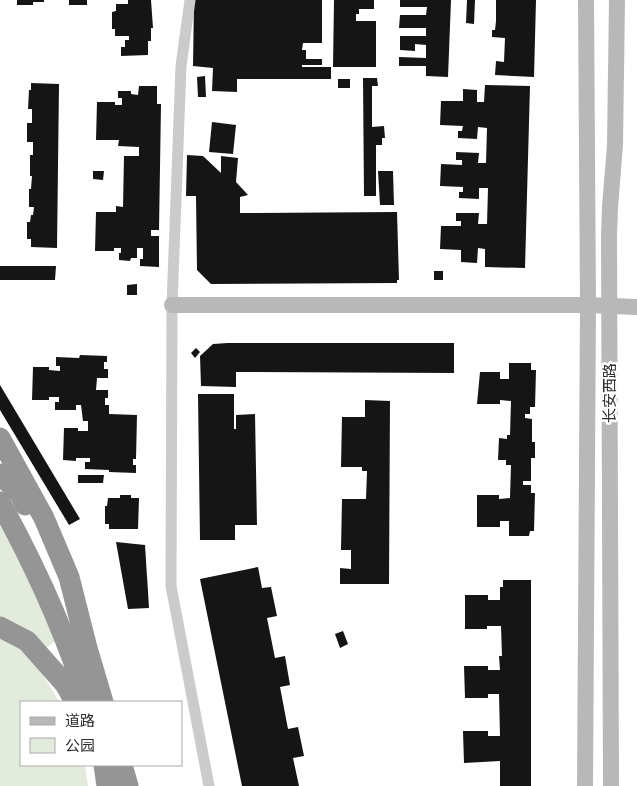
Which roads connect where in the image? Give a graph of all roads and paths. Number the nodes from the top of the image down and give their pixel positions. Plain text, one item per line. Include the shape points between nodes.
1 (190, 0) edge
2 (586, 0) edge
3 (617, 0) edge
4 (172, 305) junction
5 (588, 305) junction
6 (610, 307) junction
7 (637, 307) edge
8 (0, 438) edge
9 (0, 474) edge
10 (0, 502) edge
11 (0, 627) edge
12 (87, 648) junction
13 (74, 701) edge
14 (86, 701) edge
15 (103, 701) edge
16 (104, 766) edge
17 (122, 766) edge
18 (107, 786) edge
19 (128, 786) edge
20 (209, 786) edge
21 (585, 786) edge
22 (611, 786) edge

1 - 4 street via 181,66
2 - 5 main road, 长安西路
3 - 6 main road, 长安西路
4 - 5 main road
4 - 20 street via 171,586
5 - 6 main road
5 - 21 main road, 长安西路
6 - 7 main road
6 - 22 main road, 长安西路
8 - 12 highway via 44,518 69,577
9 - 12 highway via 20,494 56,569
10 - 14 highway via 25,547 53,612
11 - 13 highway via 27,641 65,684
12 - 15 highway
16 - 18 highway
17 - 19 highway

